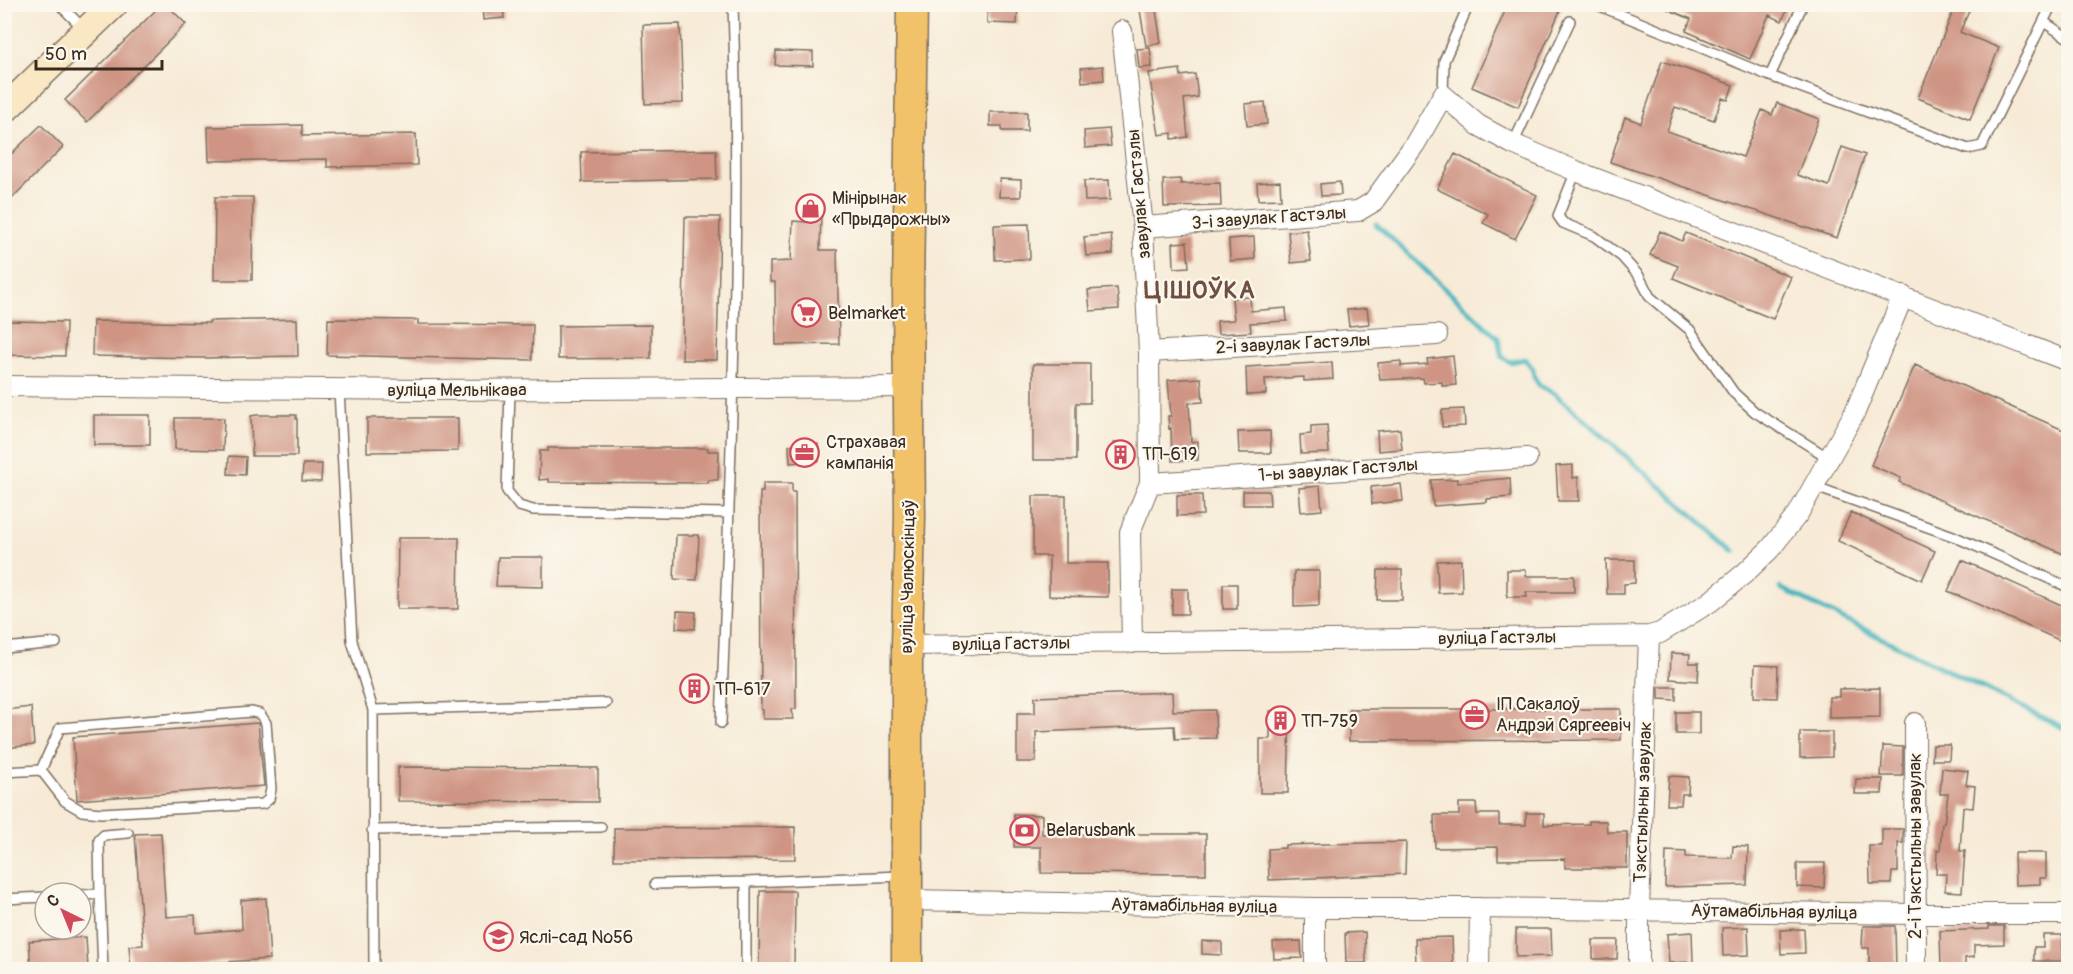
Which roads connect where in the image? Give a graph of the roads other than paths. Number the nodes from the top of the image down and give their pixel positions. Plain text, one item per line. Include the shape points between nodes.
1 (59, 4) edge
2 (114, 4) edge
3 (733, 4) edge
4 (912, 4) edge
5 (1469, 4) edge
6 (1595, 4) edge
7 (1803, 4) edge
8 (2052, 4) edge
9 (1570, 21) dead end
10 (2044, 22) junction
11 (1122, 31) dead end
12 (87, 32) junction
13 (2068, 38) edge
14 (1770, 76) junction
15 (1443, 95) junction
16 (4, 110) edge
17 (1513, 144) junction
18 (1576, 171) junction
19 (1143, 227) junction
20 (1903, 296) junction
21 (1437, 335) dead end
22 (1149, 352) junction
23 (2068, 361) edge
24 (4, 386) edge
25 (909, 387) junction
26 (339, 389) junction
27 (734, 389) junction
28 (510, 390) junction
29 (1527, 458) dead end
30 (1829, 458) junction
31 (1150, 483) junction
32 (1813, 486) junction
33 (729, 513) junction
34 (2068, 587) edge
35 (1649, 636) junction
36 (56, 643) dead end
37 (1132, 643) junction
38 (907, 645) junction
39 (4, 648) edge
40 (606, 703) dead end
41 (373, 710) junction
42 (721, 723) dead end
43 (1915, 723) dead end
44 (41, 770) junction
45 (4, 772) edge
46 (601, 827) dead end
47 (372, 830) junction
48 (128, 833) dead end
49 (746, 882) junction
50 (655, 884) dead end
51 (908, 888) junction
52 (93, 894) edge
53 (99, 894) junction
54 (33, 898) edge
55 (4, 899) edge
56 (1480, 908) junction
57 (1315, 909) junction
58 (1639, 909) junction
59 (1915, 914) junction
60 (2068, 914) edge
61 (103, 969) edge
62 (374, 969) edge
63 (746, 969) edge
64 (907, 969) edge
65 (1315, 969) edge
66 (1479, 969) edge
67 (1639, 969) edge
68 (1916, 969) edge

1 - 12 lane
2 - 12 main road
3 - 27 lane
4 - 25 main road, вуліца Чалюскінцаў
5 - 15 lane via 1444,61
6 - 14 lane
7 - 14 lane
8 - 10 lane
9 - 17 lane
10 - 13 lane
10 - 14 lane via 1982,146 1968,149
11 - 19 street, завулак Гастэлы
12 - 16 main road
15 - 17 street via 1478,125
15 - 19 street, 3-і завулак Гастэлы via 1415,144 1372,202 1358,212
17 - 18 street
18 - 20 street
18 - 30 lane via 1558,216 1563,223 1594,236 1622,257 1639,276 1650,297 1690,330 1734,393 1755,412
19 - 22 street, завулак Гастэлы
20 - 23 street
20 - 30 street, вуліца Гастэлы via 1855,412
21 - 22 street, 2-і завулак Гастэлы
22 - 31 street, завулак Гастэлы
24 - 26 street, вуліца Мельнікава
25 - 27 street, вуліца Мельнікава
25 - 38 main road, вуліца Чалюскінцаў
26 - 28 street, вуліца Мельнікава
26 - 41 lane via 352,641
27 - 28 street, вуліца Мельнікава
27 - 33 lane
28 - 33 lane via 507,491 519,506 533,510
29 - 31 street, 1-ы завулак Гастэлы
30 - 32 street, вуліца Гастэлы
31 - 37 street, завулак Гастэлы via 1130,532
32 - 34 lane via 1953,536
32 - 35 street, вуліца Гастэлы via 1798,514 1745,573 1701,607
33 - 42 lane
35 - 37 street, вуліца Гастэлы
35 - 58 street, Тэкстыльны завулак
36 - 39 lane
37 - 38 street, вуліца Гастэлы
38 - 51 main road, вуліца Чалюскінцаў
40 - 41 lane
41 - 47 lane
43 - 59 street, 2-і Тэкстыльны завулак
44 - 44 lane via 60,728 252,712 260,714 266,723 271,789 269,799 262,804 101,813 82,811 65,801
44 - 45 lane
46 - 47 lane
47 - 62 lane
48 - 53 lane via 104,835 99,840
49 - 50 lane
49 - 51 lane
49 - 63 lane
51 - 57 street, Аўтамабільная вуліца
51 - 64 main road, вуліца Чалюскінцаў
52 - 53 lane
53 - 61 lane
54 - 55 lane
56 - 57 street, Аўтамабільная вуліца
56 - 58 street, Аўтамабільная вуліца
56 - 66 street
57 - 65 street
58 - 59 street, Аўтамабільная вуліца
58 - 67 street, Тэкстыльны завулак
59 - 60 street, Аўтамабільная вуліца
59 - 68 street, 2-і Тэкстыльны завулак

